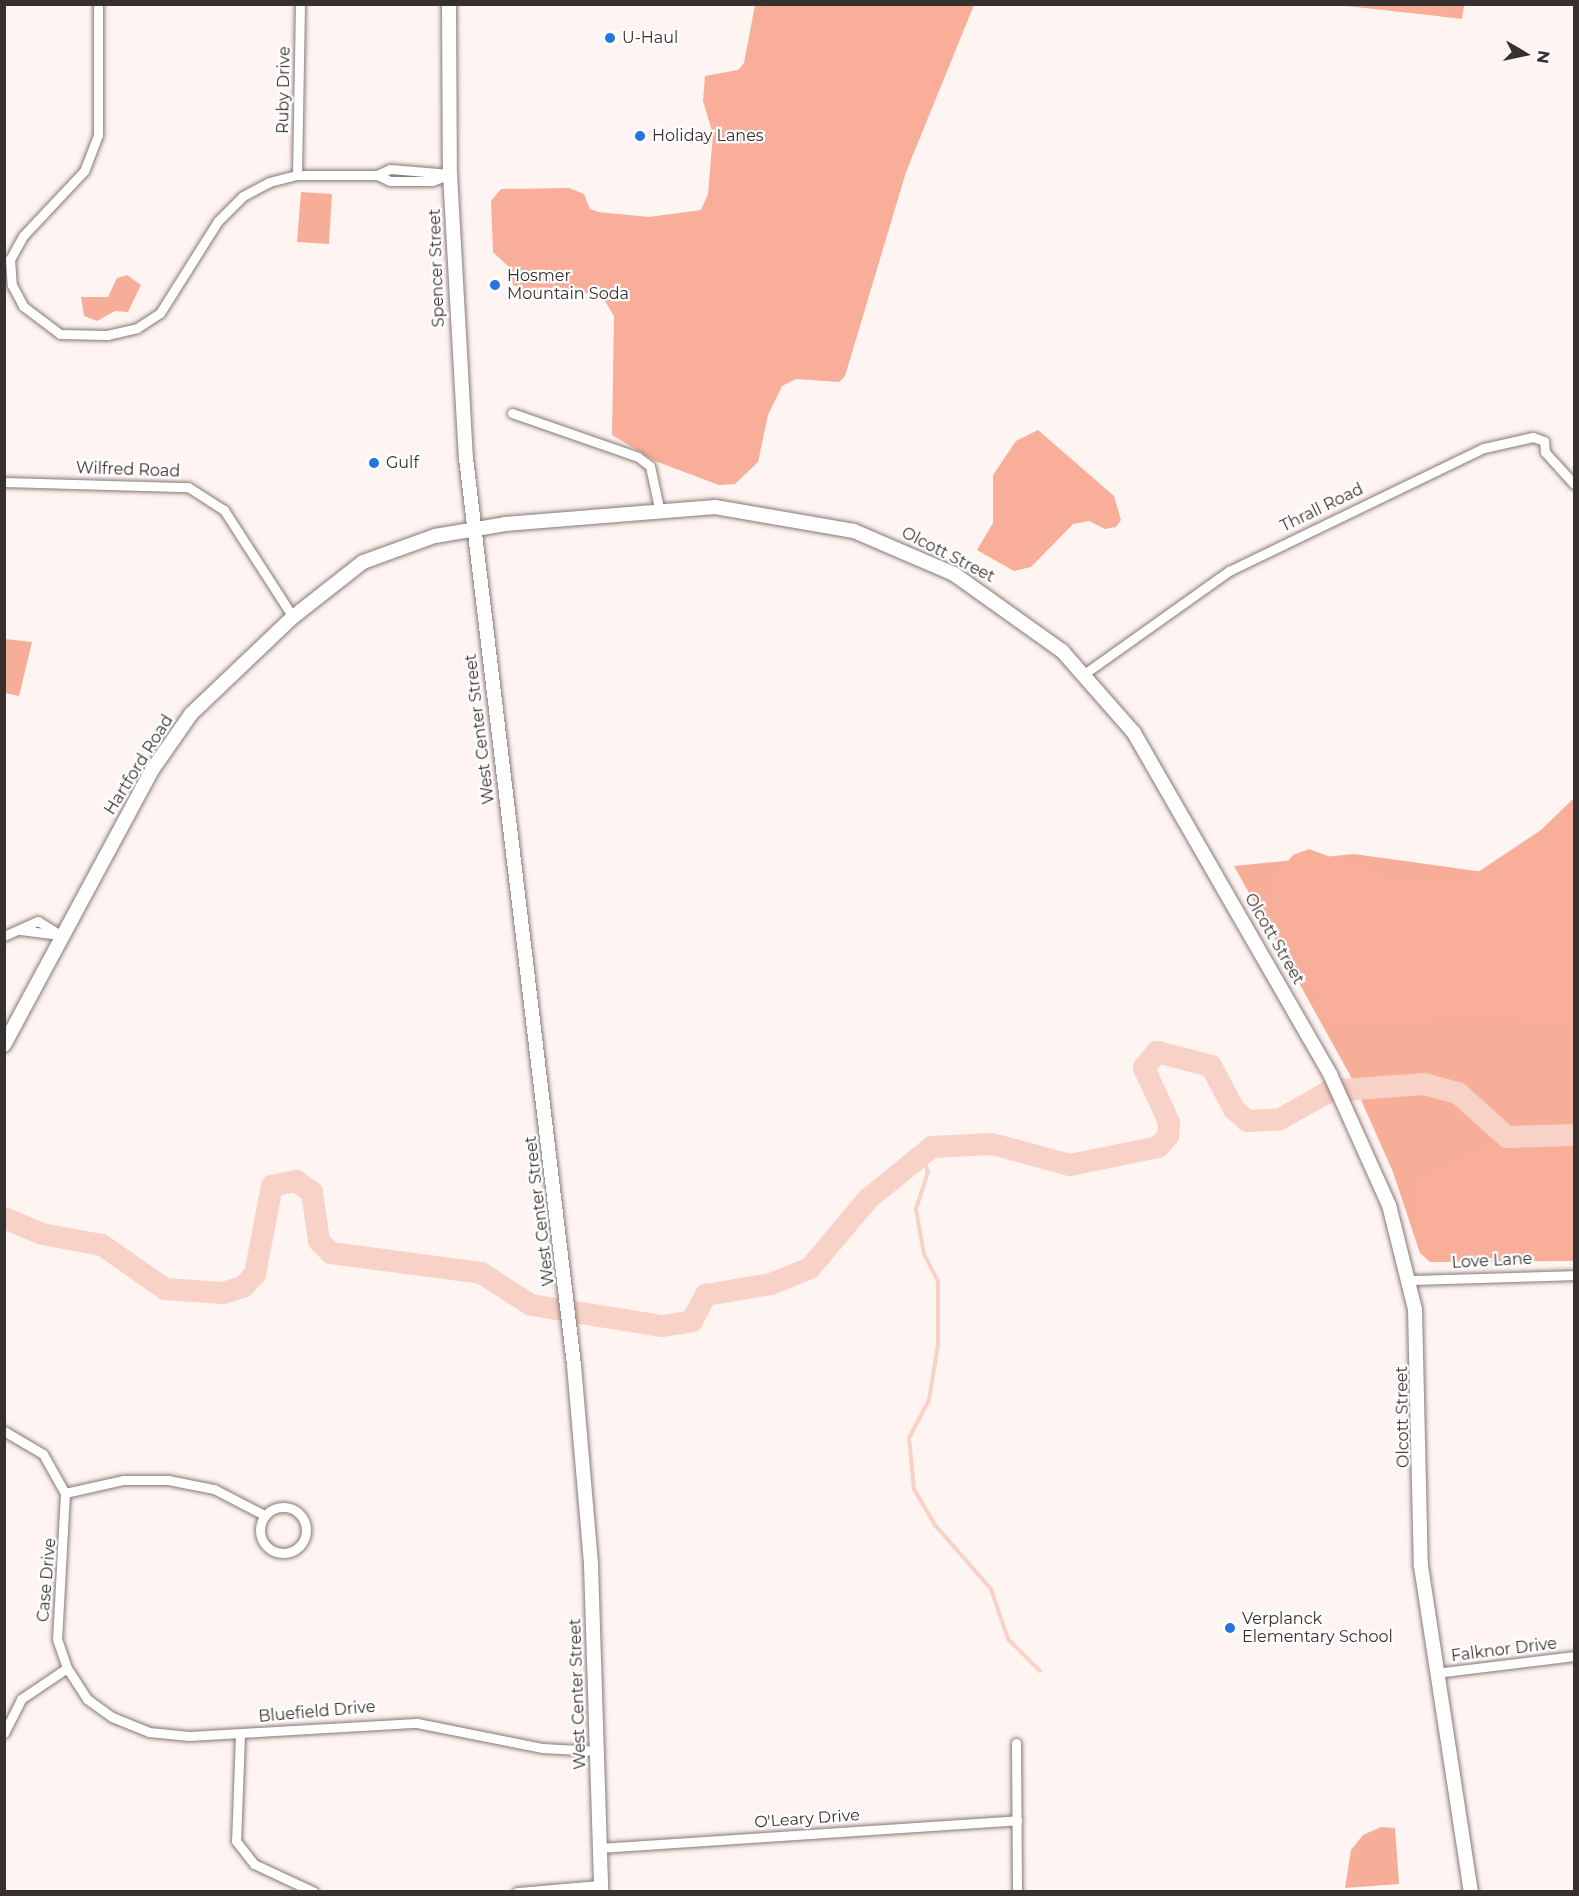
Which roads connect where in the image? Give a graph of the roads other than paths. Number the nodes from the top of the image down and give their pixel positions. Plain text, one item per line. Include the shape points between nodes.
1 (98, 4) edge
2 (300, 4) edge
3 (449, 4) edge
4 (450, 174) junction
5 (297, 175) junction
6 (512, 413) dead end
7 (4, 482) edge
8 (1575, 484) edge
9 (659, 508) junction
10 (474, 530) junction
11 (293, 617) junction
12 (1084, 674) junction
13 (60, 935) junction
14 (4, 936) edge
15 (4, 1045) edge
16 (1575, 1275) edge
17 (1410, 1280) junction
18 (4, 1431) edge
19 (65, 1493) junction
20 (264, 1515) junction
21 (1575, 1656) edge
22 (67, 1668) junction
23 (1436, 1673) junction
24 (4, 1733) edge
25 (240, 1734) junction
26 (1016, 1743) dead end
27 (597, 1751) junction
28 (1017, 1820) junction
29 (600, 1848) junction
30 (601, 1888) edge
31 (314, 1892) edge
32 (517, 1892) edge
33 (1017, 1892) edge
34 (1471, 1892) edge

1 - 5 street via 98,135 84,171 23,236 10,259 12,285 38,322 60,334 107,335 137,328 160,313 218,221 243,196
2 - 5 street, Ruby Drive
3 - 4 main road, Spencer Street
4 - 5 street via 390,169 377,175
4 - 10 main road, Spencer Street
6 - 9 street via 638,457 650,466
7 - 11 street, Wilfred Road via 188,487 224,510
8 - 12 street, Thrall Road via 1545,452 1544,441 1533,437 1484,448 1229,571
9 - 10 main road, Olcott Street
9 - 12 main road, Olcott Street via 768,512 870,536 993,597
10 - 11 main road, Hartford Road via 435,536 371,558
10 - 27 main road, West Center Street via 570,1326 591,1565
11 - 13 main road, Hartford Road via 217,686 173,738
12 - 17 main road, Olcott Street via 1134,732 1166,783 1330,1074 1389,1205
13 - 14 street via 38,921
13 - 15 main road, Hartford Road
16 - 17 street, Love Lane
17 - 23 main road, Olcott Street via 1418,1338 1421,1566
18 - 19 street via 43,1454
19 - 20 street via 123,1480 168,1480 214,1489
19 - 22 street, Case Drive via 57,1639
20 - 20 street via 260,1536 270,1550 285,1553 300,1546 306,1529 296,1511 278,1507
21 - 23 street, Falknor Drive
22 - 24 street via 21,1700
22 - 25 street, Case Drive via 87,1699 112,1717 149,1732
23 - 34 main road, Olcott Street
25 - 27 street, Bluefield Drive via 417,1723 507,1743
25 - 31 street, Bluefield Drive via 236,1841 254,1864
26 - 28 street
27 - 29 main road, West Center Street
28 - 29 street, O'Leary Drive
28 - 33 street
29 - 30 main road, West Center Street
30 - 32 street

